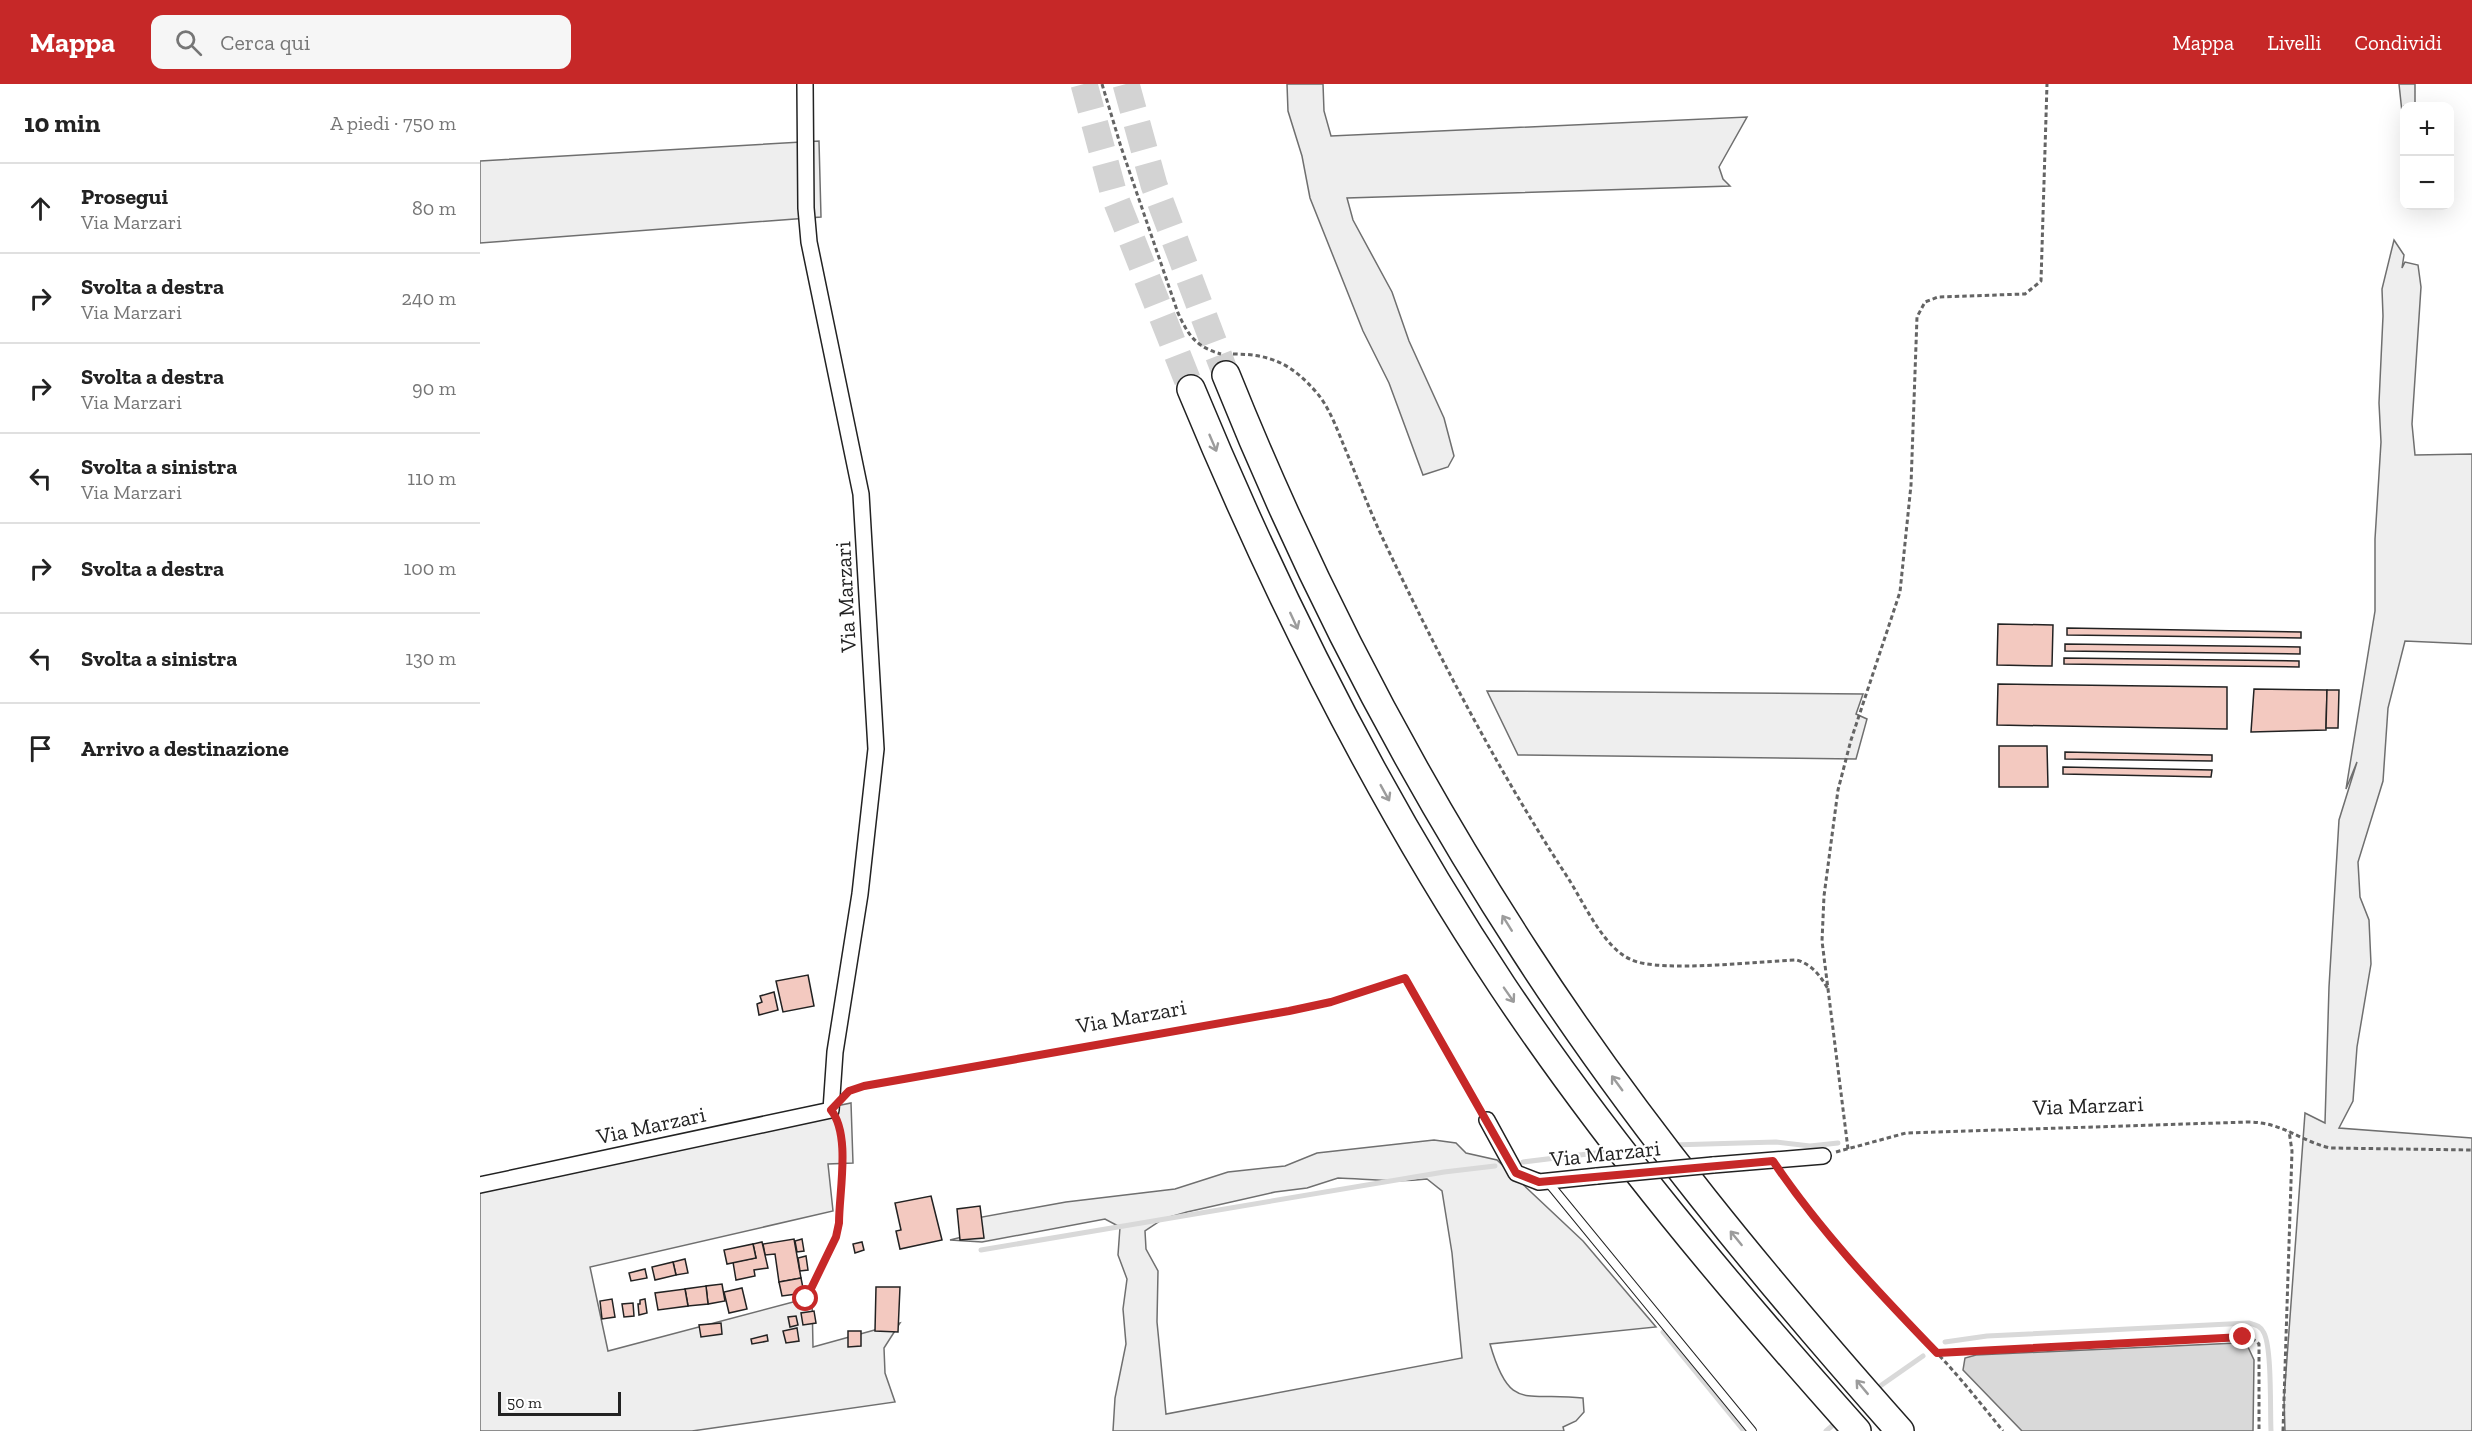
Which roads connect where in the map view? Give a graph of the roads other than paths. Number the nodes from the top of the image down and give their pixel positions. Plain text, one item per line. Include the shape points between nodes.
1 (805, 84) edge
2 (1226, 375) tunnel mouth
3 (1191, 389) tunnel mouth
4 (1487, 1120) road end
5 (1822, 1156) road end
6 (1547, 1181) junction
7 (480, 1185) edge
8 (1752, 1431) edge
9 (1857, 1431) edge
10 (1900, 1431) edge

1 - 7 street, Via Marzari via 809,242 861,494 876,749 860,894 835,1052 831,1110
10 -> 2 highway via 1710,1206 1590,1047 1526,953 1441,818 1370,688 1300,548
3 -> 9 highway via 1300,634 1357,745 1503,987 1615,1142 1703,1252
4 - 6 street, Via Marzari via 1516,1173
5 - 6 street, Via Marzari, bridge
6 - 8 lane

